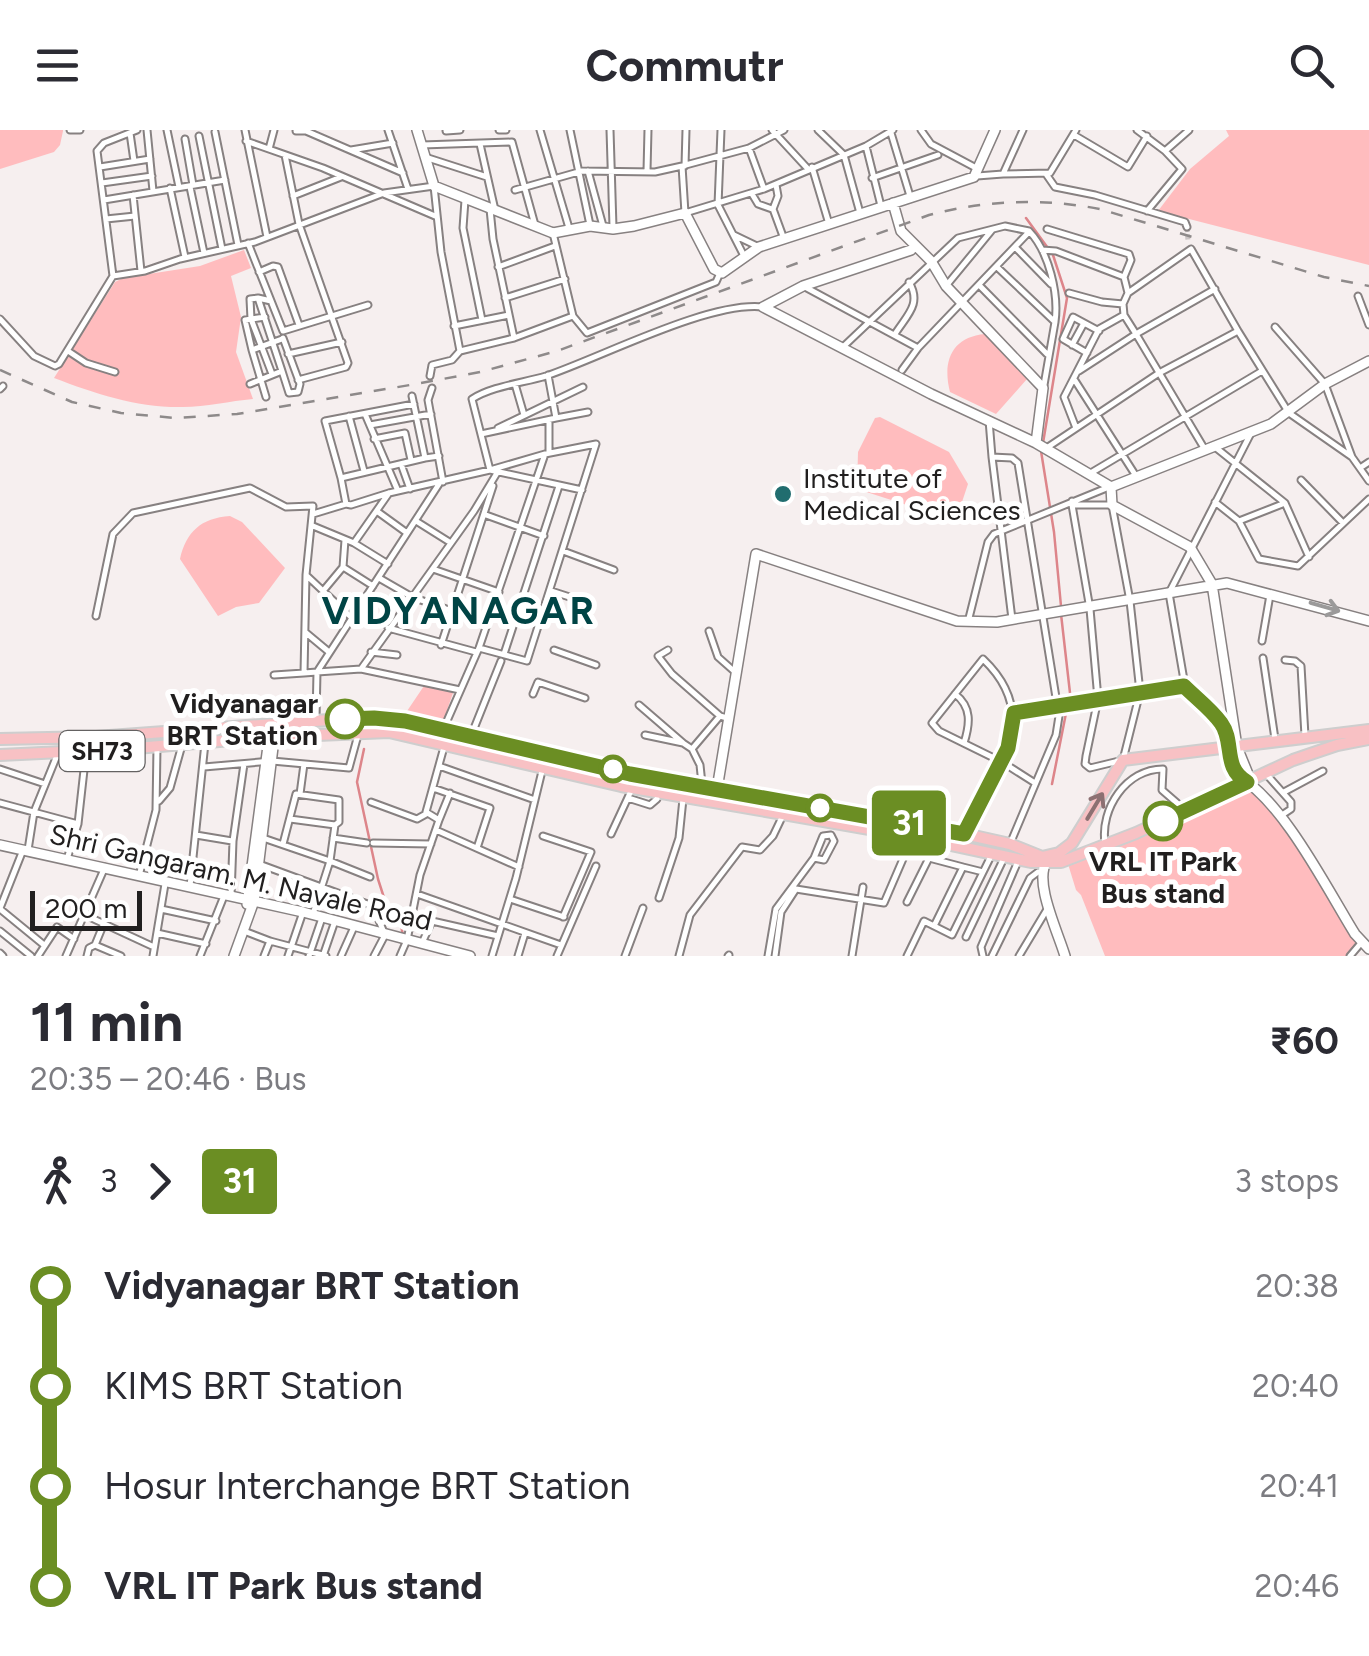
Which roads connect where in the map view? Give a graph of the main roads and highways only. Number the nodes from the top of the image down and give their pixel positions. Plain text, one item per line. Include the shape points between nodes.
1 (1369, 730) edge
2 (0, 739) edge
3 (1369, 739) edge
4 (0, 755) edge
5 (1037, 865) junction

5 -> 1 main road via 1072,843 1122,760
2 - 5 main road, SH73 via 380,718 1010,844
3 - 5 main road, SH73 via 1331,746 1076,858
4 - 5 main road, SH73 via 389,732 630,793 784,814

